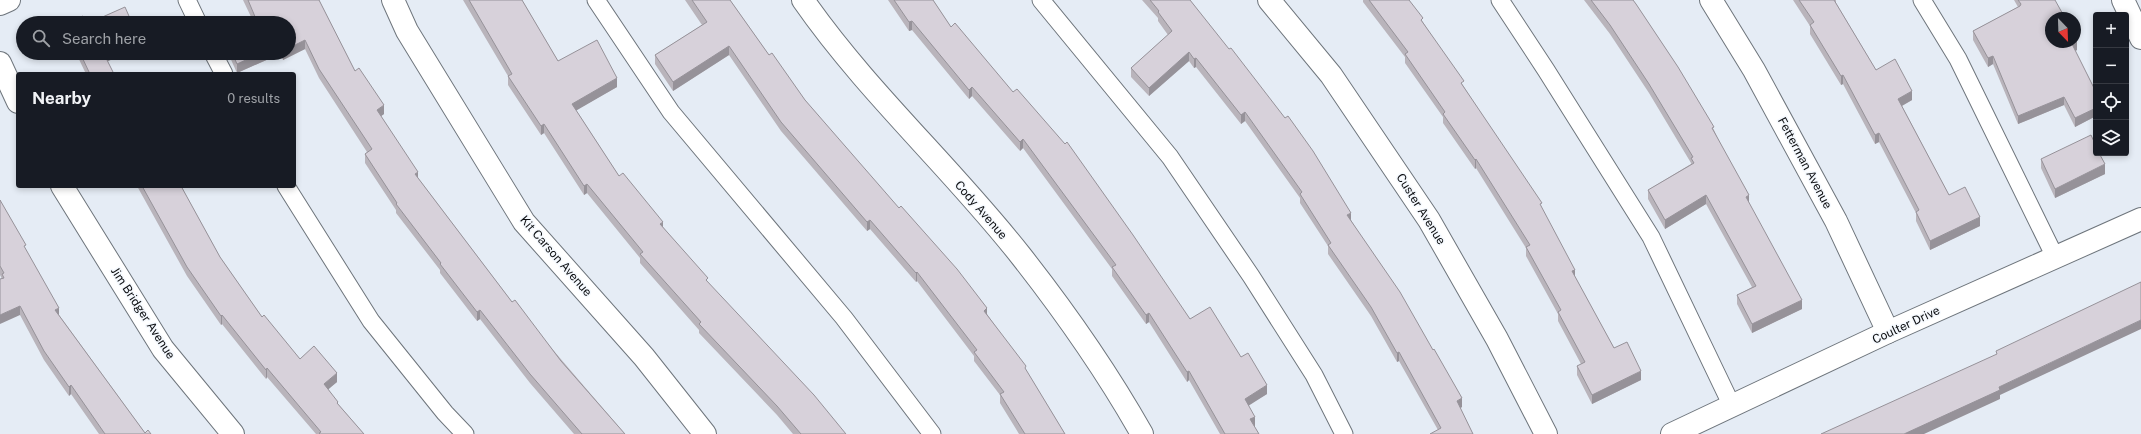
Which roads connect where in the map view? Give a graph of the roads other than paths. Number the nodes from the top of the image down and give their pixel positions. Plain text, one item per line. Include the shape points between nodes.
1 (9, 0) edge
2 (187, 0) edge
3 (393, 0) edge
4 (596, 0) edge
5 (803, 0) edge
6 (1041, 0) edge
7 (1269, 0) edge
8 (1500, 0) edge
9 (1711, 0) edge
10 (1922, 0) edge
11 (2122, 0) edge
12 (0, 4) edge
13 (195, 16) edge
14 (2141, 38) edge
15 (217, 60) edge
16 (0, 64) edge
17 (223, 72) edge
18 (16, 98) edge
19 (63, 188) edge
20 (287, 188) edge
21 (2141, 219) edge
22 (2055, 257) junction
23 (1888, 332) junction
24 (1732, 406) junction
25 (233, 434) edge
26 (465, 434) edge
27 (705, 434) edge
28 (932, 434) edge
29 (1142, 434) edge
30 (1344, 434) edge
31 (1546, 434) edge
32 (1672, 434) edge

1 - 12 street
2 - 13 lane
3 - 27 street, Kit Carson Avenue via 407,31 524,222 644,357
4 - 28 lane via 671,112 844,318
5 - 29 street, Cody Avenue via 852,62 1021,256 1082,339
6 - 30 lane via 1170,157 1251,276 1310,369
7 - 31 street, Custer Avenue via 1332,75 1429,220 1497,339
8 - 24 lane via 1650,237
9 - 23 street, Fetterman Avenue via 1754,70 1829,208
10 - 22 lane via 1958,59
11 - 14 street
15 - 17 lane
16 - 18 street
19 - 25 street, Jim Bridger Avenue via 164,349
20 - 26 lane via 371,321
21 - 22 street, Coulter Drive
22 - 23 street, Coulter Drive
23 - 24 street, Coulter Drive
24 - 32 street, Coulter Drive

